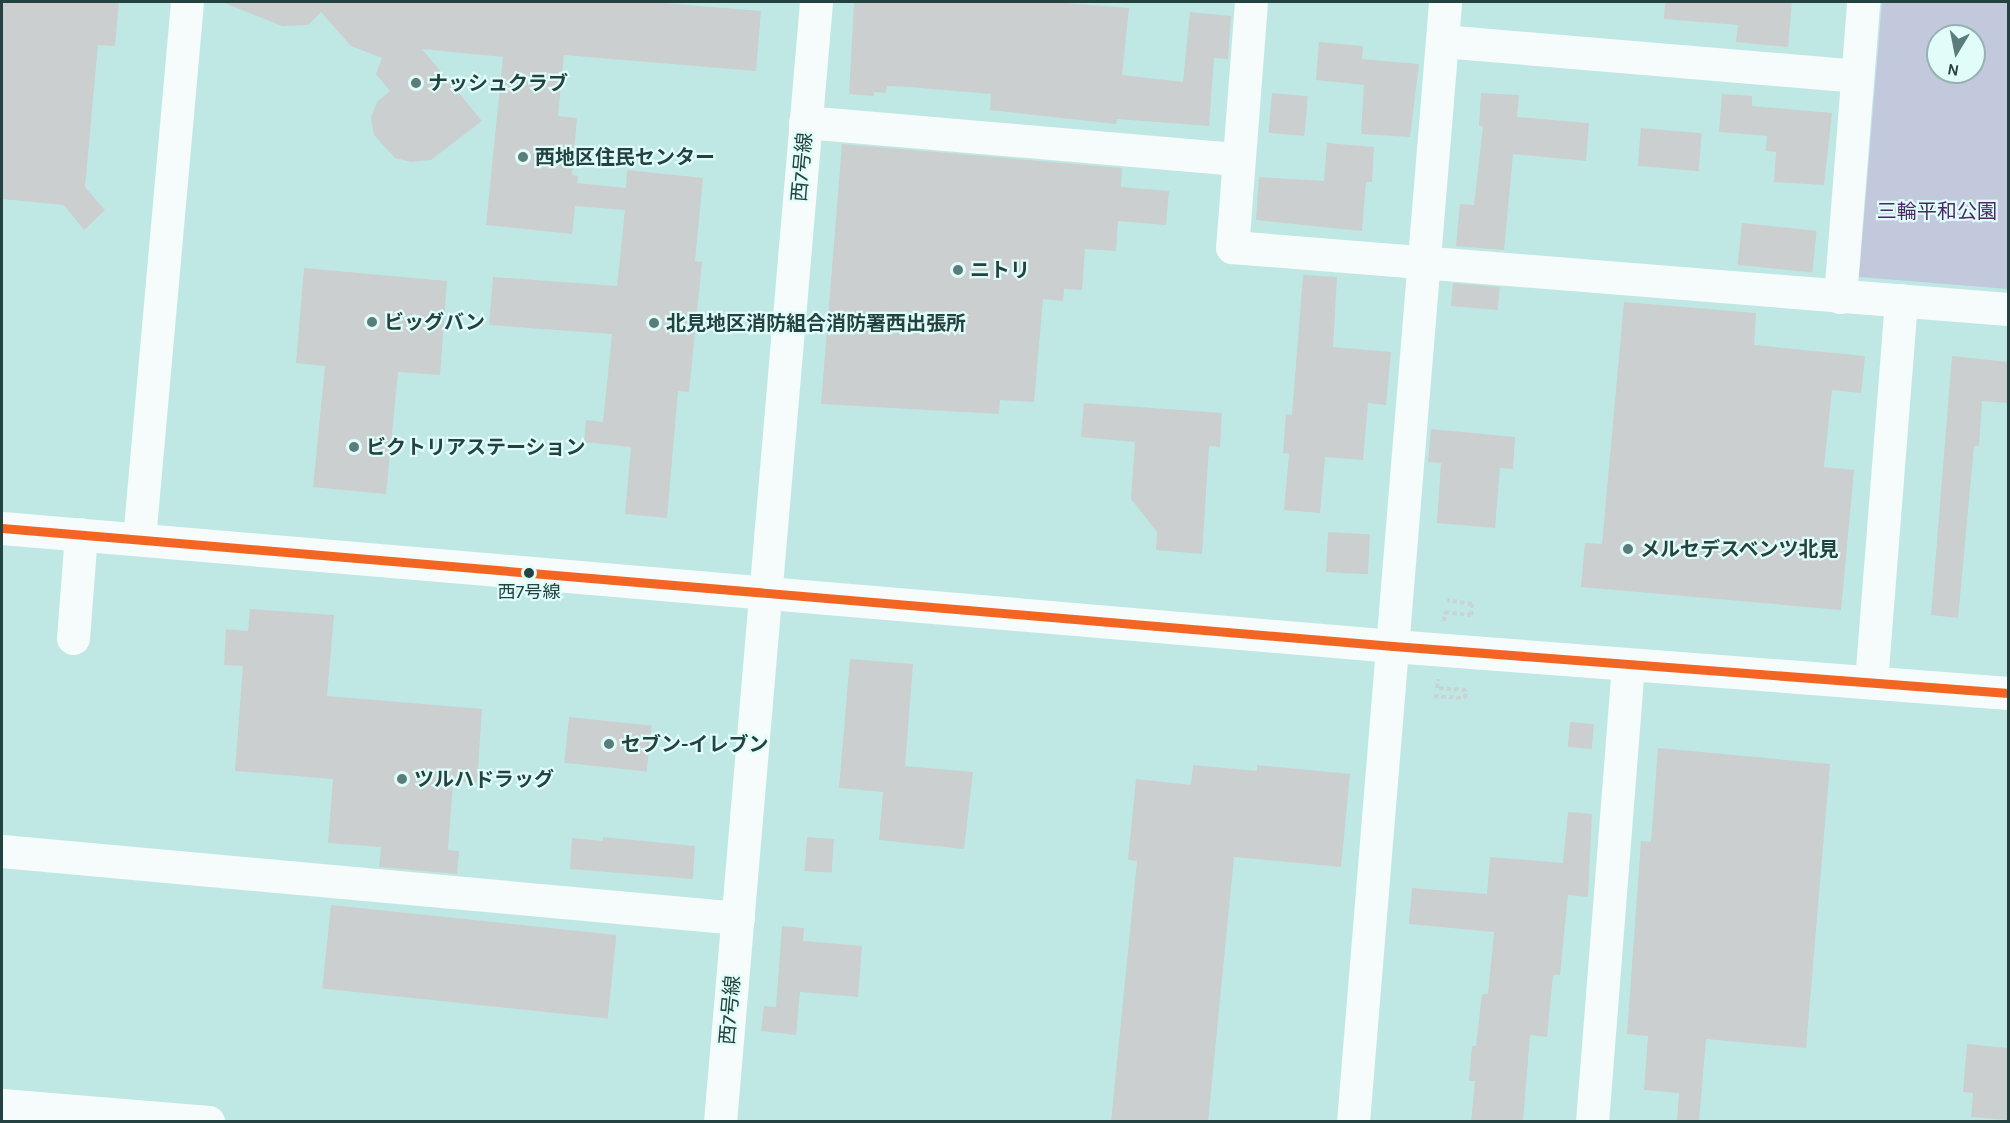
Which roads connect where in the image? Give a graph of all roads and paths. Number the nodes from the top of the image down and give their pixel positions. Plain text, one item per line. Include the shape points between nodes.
1 (187, 2) edge
2 (816, 2) edge
3 (1251, 2) edge
4 (1445, 2) edge
5 (1863, 2) edge
6 (1442, 41) junction
7 (1856, 76) junction
8 (805, 122) junction
9 (1237, 159) junction
10 (1425, 261) junction
11 (1840, 297) junction
12 (1901, 300) junction
13 (2008, 309) edge
14 (2, 528) edge
15 (81, 534) junction
16 (139, 539) junction
17 (767, 591) junction
18 (1447, 600) dead end
19 (1445, 612) dead end
20 (73, 638) dead end
21 (1393, 646) junction
22 (1628, 665) junction
23 (1871, 682) junction
24 (1437, 688) dead end
25 (2008, 693) edge
26 (1434, 696) dead end
27 (2, 851) edge
28 (738, 918) junction
29 (2, 1105) edge
30 (208, 1122) edge
31 (720, 1122) edge
32 (1353, 1122) edge
33 (1592, 1122) edge

1 - 16 main road
2 - 8 main road, 西7号線
3 - 9 main road
4 - 6 main road
5 - 7 main road
6 - 7 main road
6 - 10 main road
7 - 11 main road
8 - 9 main road
8 - 17 main road, 西7号線
9 - 10 main road via 1232,247
10 - 11 main road
10 - 21 main road
11 - 12 main road
12 - 13 main road
12 - 23 main road
14 - 15 main road
15 - 16 main road
15 - 20 main road
16 - 17 main road
17 - 21 main road
17 - 28 main road, 西7号線
18 - 19 path via 1472,604 1471,615
21 - 22 main road
21 - 32 main road
22 - 23 main road
22 - 33 main road
23 - 25 main road
24 - 26 path via 1466,690 1465,698
27 - 28 main road
28 - 31 main road, 西7号線
29 - 30 main road

